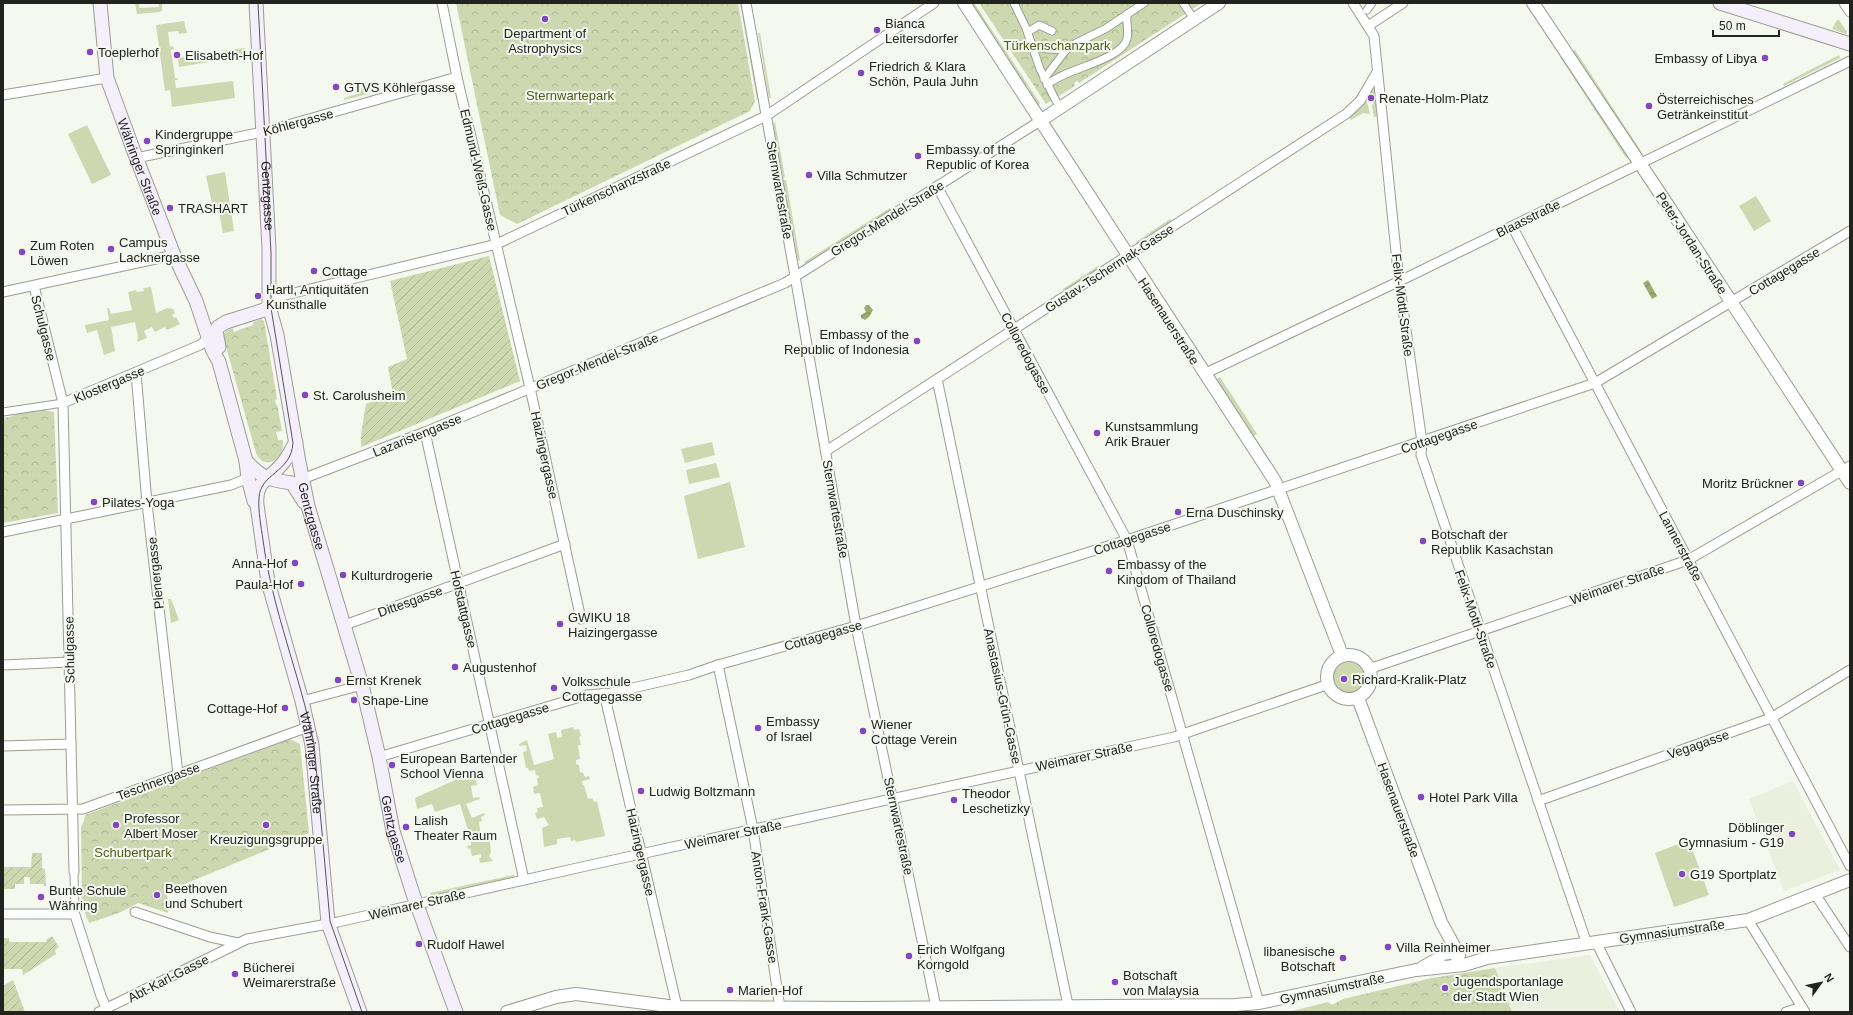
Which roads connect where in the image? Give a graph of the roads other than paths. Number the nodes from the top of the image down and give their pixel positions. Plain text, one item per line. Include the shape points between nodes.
1 (100, 3) edge
2 (256, 3) edge
3 (442, 3) edge
4 (746, 3) edge
5 (934, 3) edge
6 (964, 3) edge
7 (1014, 3) edge
8 (1144, 3) edge
9 (1183, 3) edge
10 (1219, 3) edge
11 (1354, 3) edge
12 (1372, 3) edge
13 (1403, 3) edge
14 (1533, 3) edge
15 (1720, 3) edge
16 (1844, 3) edge
17 (1367, 10) dead end
18 (1850, 12) edge
19 (1127, 14) junction
20 (1194, 19) junction
21 (1368, 26) junction
22 (1052, 31) dead end
23 (1028, 32) junction
24 (1850, 44) edge
25 (1032, 46) junction
26 (1066, 50) junction
27 (1850, 61) edge
28 (1377, 71) junction
29 (107, 78) junction
30 (457, 78) junction
31 (1045, 82) junction
32 (3, 95) edge
33 (1056, 101) dead end
34 (766, 116) junction
35 (1040, 121) junction
36 (263, 132) junction
37 (136, 158) junction
38 (1639, 162) junction
39 (937, 186) junction
40 (1512, 226) junction
41 (1849, 234) edge
42 (497, 244) junction
43 (174, 255) junction
44 (1127, 255) junction
45 (795, 276) junction
46 (1399, 281) junction
47 (34, 286) junction
48 (3, 292) edge
49 (1732, 302) junction
50 (269, 306) junction
51 (1013, 330) junction
52 (209, 338) junction
53 (219, 362) junction
54 (136, 373) junction
55 (1204, 374) junction
56 (938, 379) junction
57 (1595, 383) junction
58 (530, 388) junction
59 (63, 403) junction
60 (3, 412) edge
61 (425, 432) junction
62 (296, 442) junction
63 (1422, 442) junction
64 (826, 450) junction
65 (246, 461) junction
66 (1846, 468) edge
67 (248, 478) junction
68 (265, 478) junction
69 (297, 481) junction
70 (1850, 483) edge
71 (1279, 489) junction
72 (147, 503) junction
73 (258, 513) junction
74 (66, 519) junction
75 (3, 532) edge
76 (1126, 540) junction
77 (565, 544) junction
78 (1688, 560) junction
79 (458, 584) junction
80 (980, 586) junction
81 (581, 619) dead end
82 (345, 625) junction
83 (856, 626) junction
84 (1480, 632) junction
85 (1342, 655) junction
86 (70, 662) junction
87 (3, 665) edge
88 (718, 665) junction
89 (1369, 669) junction
90 (1850, 670) edge
91 (1329, 684) junction
92 (362, 685) junction
93 (604, 693) junction
94 (1358, 698) junction
95 (302, 701) junction
96 (1772, 718) junction
97 (490, 724) junction
98 (308, 727) junction
99 (1183, 734) junction
100 (71, 744) junction
101 (3, 746) edge
102 (379, 757) junction
103 (1019, 770) junction
104 (178, 774) junction
105 (893, 799) junction
106 (1538, 801) junction
107 (73, 809) junction
108 (3, 810) edge
109 (753, 829) junction
110 (642, 854) junction
111 (1850, 866) edge
112 (74, 872) joint
113 (524, 880) junction
114 (1850, 880) edge
115 (1815, 894) junction
116 (417, 904) junction
117 (135, 912) dead end
118 (3, 914) edge
119 (75, 915) junction
120 (1748, 920) junction
121 (328, 923) junction
122 (238, 943) junction
123 (1591, 943) junction
124 (1850, 947) edge
125 (1449, 958) junction
126 (1259, 1003) junction
127 (780, 1008) junction
128 (1069, 1008) edge
129 (677, 1009) edge
130 (1162, 1009) edge
131 (1803, 1009) edge
132 (861, 1010) edge
133 (937, 1010) edge
134 (104, 1011) edge
135 (360, 1012) edge
136 (456, 1012) edge
137 (507, 1012) edge
138 (1631, 1012) edge
139 (1786, 1012) edge

1 - 29 main road, Währinger Straße
2 - 36 main road, Gentzgasse
3 - 30 street, Edmund-Weiß-Gasse
4 - 34 street, Sternwartestraße
5 - 34 street, Türkenschanzstraße
6 - 35 street, Hasenauerstraße
7 - 23 street
8 - 19 street
9 - 20 street
10 - 20 street, Gregor-Mendel-Straße
11 - 21 street, Felix-Mottl-Straße
12 - 17 street
13 - 21 street
14 - 38 street, Peter-Jordan-Straße
15 - 24 main road
16 - 18 street
19 - 26 street
19 - 31 street via 1126,40 1122,47 1099,61
20 - 35 street, Gregor-Mendel-Straße
21 - 28 street, Felix-Mottl-Straße via 1374,36
22 - 23 street via 1039,24
23 - 25 street
25 - 26 street
25 - 31 street
26 - 31 street
27 - 38 street, Blaasstraße
28 - 44 street, Gustav-Tschermak-Gasse via 1360,101 1346,114
28 - 46 street, Felix-Mottl-Straße
29 - 32 street
29 - 37 main road, Währinger Straße
30 - 36 street, Köhlergasse
30 - 42 street, Edmund-Weiß-Gasse
31 - 33 street
34 - 42 street, Türkenschanzstraße
34 - 45 street, Sternwartestraße
35 - 39 street, Gregor-Mendel-Straße
35 - 44 street, Hasenauerstraße
36 - 37 street, Köhlergasse
36 - 50 main road, Gentzgasse
37 - 43 main road, Währinger Straße
38 - 40 street, Blaasstraße
38 - 49 street, Peter-Jordan-Straße
39 - 45 street, Gregor-Mendel-Straße
39 - 51 street, Colloredogasse
40 - 46 street, Blaasstraße
40 - 57 street, Lannerstraße
41 - 49 street, Cottagegasse
42 - 50 street, Türkenschanzstraße via 281,296
42 - 58 street, Haizingergasse
43 - 47 street
43 - 52 main road, Währinger Straße via 196,301
44 - 51 street, Gustav-Tschermak-Gasse
44 - 55 street, Hasenauerstraße
45 - 58 street, Gregor-Mendel-Straße via 785,283
45 - 64 street, Sternwartestraße
46 - 55 street, Blaasstraße
46 - 63 street, Felix-Mottl-Straße
47 - 48 street
47 - 59 street, Schulgasse
49 - 57 street, Cottagegasse
49 - 66 street, Peter-Jordan-Straße
50 - 53 main road via 218,327 216,337
50 - 62 main road, Gentzgasse via 277,334
51 - 56 street, Gustav-Tschermak-Gasse
51 - 76 street, Colloredogasse
52 - 53 main road, Währinger Straße
52 - 54 street, Klostergasse via 200,345
53 - 65 main road, Währinger Straße
54 - 59 street, Klostergasse
54 - 72 street, Plenergasse
55 - 71 street, Hasenauerstraße
56 - 64 street, Gustav-Tschermak-Gasse
56 - 80 street, Anastasius-Grün-Gasse
57 - 63 street, Cottagegasse
57 - 78 street, Lannerstraße
58 - 61 street, Lazaristengasse
58 - 77 street, Haizingergasse
59 - 60 street, Klostergasse
59 - 74 street, Schulgasse
61 - 69 street, Lazaristengasse
61 - 79 street, Hofstattgasse
62 - 68 main road via 282,464
62 - 69 main road, Gentzgasse
63 - 71 street, Cottagegasse
63 - 84 street, Felix-Mottl-Straße via 1421,455
64 - 83 street, Sternwartestraße
65 - 67 main road, Währinger Straße
65 - 68 main road
66 - 70 street, Peter-Jordan-Straße
66 - 78 street, Weimarer Straße
67 - 72 street via 232,485
67 - 73 main road, Währinger Straße
68 - 69 main road
68 - 73 main road, Währinger Straße via 257,493
69 - 82 main road, Gentzgasse via 302,500 308,506
71 - 76 street, Cottagegasse
71 - 85 street, Hasenauerstraße
72 - 74 street
72 - 104 street, Plenergasse
73 - 95 main road, Währinger Straße via 268,582
74 - 75 street
74 - 86 street, Schulgasse
76 - 80 street, Cottagegasse
76 - 99 street, Colloredogasse
77 - 79 street, Dittesgasse
77 - 81 street, Haizingergasse
78 - 84 street, Weimarer Straße
78 - 96 street, Lannerstraße
79 - 82 street, Dittesgasse
79 - 97 street, Hofstattgasse
80 - 83 street, Cottagegasse
80 - 103 street, Anastasius-Grün-Gasse
82 - 92 main road, Gentzgasse
83 - 88 street, Cottagegasse
83 - 105 street, Sternwartestraße
84 - 89 street, Weimarer Straße
84 - 106 street, Felix-Mottl-Straße
85 - 89 street via 1357,656
85 - 91 street via 1332,661 1327,673
86 - 87 street
86 - 100 street, Schulgasse
88 - 93 street, Cottagegasse via 689,675
88 - 109 street, Anton-Frank-Gasse
89 - 94 street via 1368,686
90 - 96 street, Vegagasse
91 - 94 street via 1343,698
91 - 99 street, Weimarer Straße
92 - 95 street
92 - 102 main road, Gentzgasse
93 - 97 street, Cottagegasse via 587,695
93 - 110 street, Haizingergasse
94 - 125 street, Hasenauerstraße via 1441,922
95 - 98 main road, Währinger Straße
96 - 106 street, Vegagasse
96 - 111 street, Lannerstraße
97 - 102 street, Cottagegasse
97 - 113 street, Hofstattgasse
98 - 104 street, Teschnergasse
98 - 121 main road, Währinger Straße via 314,765
99 - 103 street, Weimarer Straße
99 - 126 street, Colloredogasse
100 - 101 street
100 - 107 street, Schulgasse
102 - 116 main road, Gentzgasse via 393,831
103 - 105 street, Weimarer Straße
103 - 128 street, Anastasius-Grün-Gasse
104 - 107 street, Teschnergasse via 83,809
105 - 109 street, Weimarer Straße
105 - 133 street, Sternwartestraße
106 - 123 street, Felix-Mottl-Straße
107 - 108 street, Teschnergasse
107 - 112 street, Schulgasse
109 - 110 street, Weimarer Straße
109 - 127 street, Anton-Frank-Gasse
110 - 113 street, Weimarer Straße
110 - 129 street, Haizingergasse
112 - 119 street, Schulgasse
113 - 116 street, Weimarer Straße
114 - 115 street, Gymnasiumstraße
115 - 120 street, Gymnasiumstraße
115 - 124 street
116 - 121 street, Weimarer Straße
116 - 136 main road, Gentzgasse
117 - 122 street, Weimarer Straße via 210,937
118 - 119 street
119 - 134 street, Schulgasse
120 - 123 street, Gymnasiumstraße
120 - 131 street
121 - 122 street, Weimarer Straße
121 - 135 main road, Währinger Straße
122 - 134 street, Abt-Karl-Gasse
123 - 125 street, Gymnasiumstraße via 1487,958 1464,964
123 - 138 street, Felix-Mottl-Straße
125 - 126 street, Gymnasiumstraße via 1416,970
126 - 130 street, Gymnasiumstraße
127 - 129 street, Gymnasiumstraße
127 - 132 street, Gymnasiumstraße
128 - 130 street, Gymnasiumstraße
128 - 133 street, Gymnasiumstraße
129 - 137 street, Gymnasiumstraße via 576,994 556,997
131 - 139 street
132 - 133 street, Gymnasiumstraße

